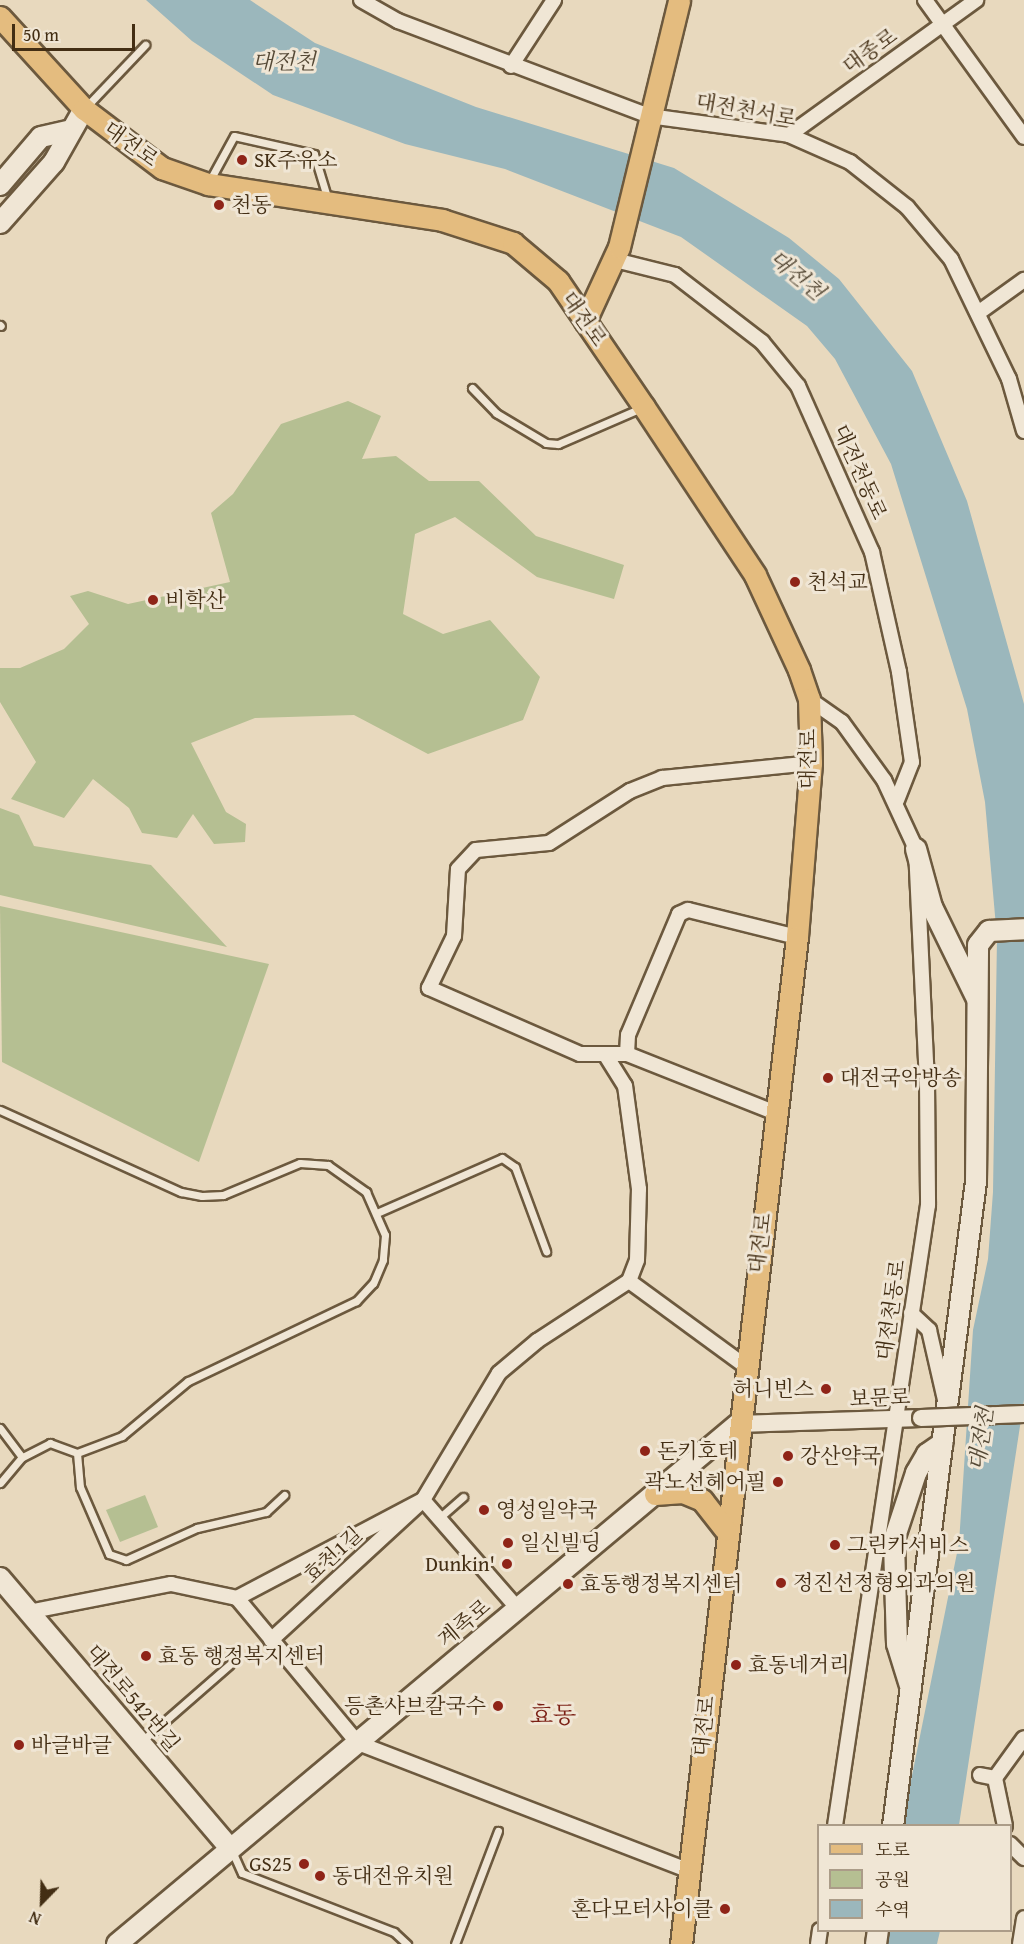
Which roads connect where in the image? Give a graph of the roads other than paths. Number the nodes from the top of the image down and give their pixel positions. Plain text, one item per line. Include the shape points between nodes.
1 (361, 0) edge
2 (554, 0) edge
3 (680, 0) edge
4 (925, 0) edge
5 (976, 0) edge
6 (0, 16) edge
7 (943, 24) junction
8 (144, 45) dead end
9 (511, 66) junction
10 (84, 109) junction
11 (647, 125) junction
12 (68, 130) junction
13 (789, 135) junction
14 (1024, 137) edge
15 (208, 184) junction
16 (0, 185) edge
17 (329, 203) junction
18 (0, 223) edge
19 (617, 254) junction
20 (1024, 280) edge
21 (978, 312) junction
22 (585, 321) junction
23 (472, 388) dead end
24 (644, 406) junction
25 (1024, 431) edge
26 (808, 699) junction
27 (811, 763) junction
28 (897, 800) junction
29 (916, 849) junction
30 (1024, 929) edge
31 (796, 937) junction
32 (978, 1001) junction
33 (627, 1054) junction
34 (607, 1057) junction
35 (0, 1110) edge
36 (776, 1113) junction
37 (379, 1212) junction
38 (546, 1251) dead end
39 (628, 1281) junction
40 (911, 1313) junction
41 (745, 1366) junction
42 (947, 1408) junction
43 (1024, 1414) edge
44 (896, 1420) junction
45 (738, 1424) junction
46 (0, 1428) edge
47 (943, 1443) junction
48 (77, 1454) junction
49 (22, 1457) junction
50 (0, 1483) edge
51 (655, 1494) junction
52 (284, 1495) dead end
53 (463, 1497) dead end
54 (423, 1500) junction
55 (439, 1518) junction
56 (725, 1528) junction
57 (886, 1539) junction
58 (0, 1578) edge
59 (237, 1598) junction
60 (518, 1609) junction
61 (28, 1612) junction
62 (271, 1640) junction
63 (230, 1665) dead end
64 (913, 1694) junction
65 (1024, 1738) edge
66 (140, 1742) junction
67 (358, 1743) junction
68 (980, 1775) dead end
69 (995, 1778) junction
70 (835, 1824) edge
71 (893, 1824) edge
72 (1005, 1824) edge
73 (498, 1831) dead end
74 (1012, 1845) edge
75 (231, 1849) junction
76 (1024, 1858) edge
77 (689, 1871) junction
78 (1024, 1918) edge
79 (117, 1944) edge
80 (407, 1944) edge
81 (455, 1944) edge
82 (681, 1944) edge
83 (1020, 1944) edge

1 - 9 street, 대전천서로 via 398,21
2 - 9 street
3 - 11 main road
4 - 7 street
5 - 7 street, 대종로
6 - 10 main road, 대전로
7 - 13 street, 대종로
7 - 14 street
8 - 10 lane
9 - 11 street, 대전천서로 via 560,79
10 - 12 main road
10 - 15 main road, 대전로 via 162,168
11 - 13 street, 대전천서로
11 - 19 main road
12 - 16 main road via 41,137
12 - 18 main road via 54,162
13 - 21 street, 대전천서로 via 850,162 907,207 951,259
15 - 17 main road, 대전로
15 - 17 lane via 234,136 314,154
17 - 22 main road, 대전로 via 442,220 513,243 558,281
19 - 22 main road
19 - 28 street, 대전천동로 via 675,275 762,342 798,386 872,552 899,672 912,762
20 - 21 street
21 - 25 street, 대전천서로 via 1009,379
22 - 24 main road, 대전로
23 - 24 lane via 496,413 558,444
24 - 26 main road, 대전로 via 755,575 781,626
26 - 27 main road, 대전로
26 - 28 street, 대전천동로 via 842,722
27 - 31 main road, 대전로
27 - 34 street via 662,778 630,791 549,843 476,850 458,869 454,936 429,988 580,1054
28 - 29 street, 대전천동로
29 - 32 main road via 932,907
29 - 40 street, 대전천동로 via 928,1205
30 - 32 main road via 989,931 978,945
31 - 33 street via 688,910 679,914 628,1035
31 - 36 main road, 대전로
32 - 42 main road via 976,1182
33 - 34 street
33 - 36 street
34 - 39 street via 625,1086 639,1189 637,1260
35 - 37 lane via 181,1192 223,1195 300,1163 328,1165 352,1177
36 - 41 main road, 대전로
37 - 38 lane via 502,1158 515,1167
37 - 48 lane via 383,1260 373,1283 356,1301 188,1381 122,1436
39 - 41 street
39 - 54 street via 537,1341 499,1372
40 - 42 street via 929,1330
40 - 44 street, 대전천동로
41 - 45 main road, 대전로
42 - 47 main road
43 - 44 street, 보문로, bridge
44 - 45 street, 보문로
44 - 57 street, 대전천동로
45 - 51 main road, 계족로
45 - 56 main road, 대전로
46 - 49 lane
47 - 57 main road via 927,1454
47 - 64 main road
48 - 49 lane via 50,1443
48 - 52 lane via 80,1486 109,1554 126,1560 197,1528 266,1512
49 - 50 lane
51 - 56 main road via 683,1492 702,1500
51 - 60 main road, 계족로
53 - 55 lane
54 - 55 street
54 - 59 street
54 - 62 street, 효천1길
55 - 60 street
56 - 77 main road, 대전로
57 - 64 main road via 897,1644
57 - 70 street, 대전천동로
58 - 61 main road, 대전로542번길
59 - 61 street via 171,1584
59 - 62 street
60 - 67 main road, 계족로
61 - 66 main road, 대전로542번길
62 - 67 street
63 - 66 lane
64 - 71 main road
65 - 69 street
66 - 75 main road, 대전로542번길
67 - 75 main road, 계족로
67 - 77 street
68 - 69 street
69 - 72 street
73 - 81 lane
74 - 76 street
75 - 79 main road, 계족로
75 - 80 lane via 242,1873 394,1932
77 - 82 main road, 대전로
78 - 83 street

